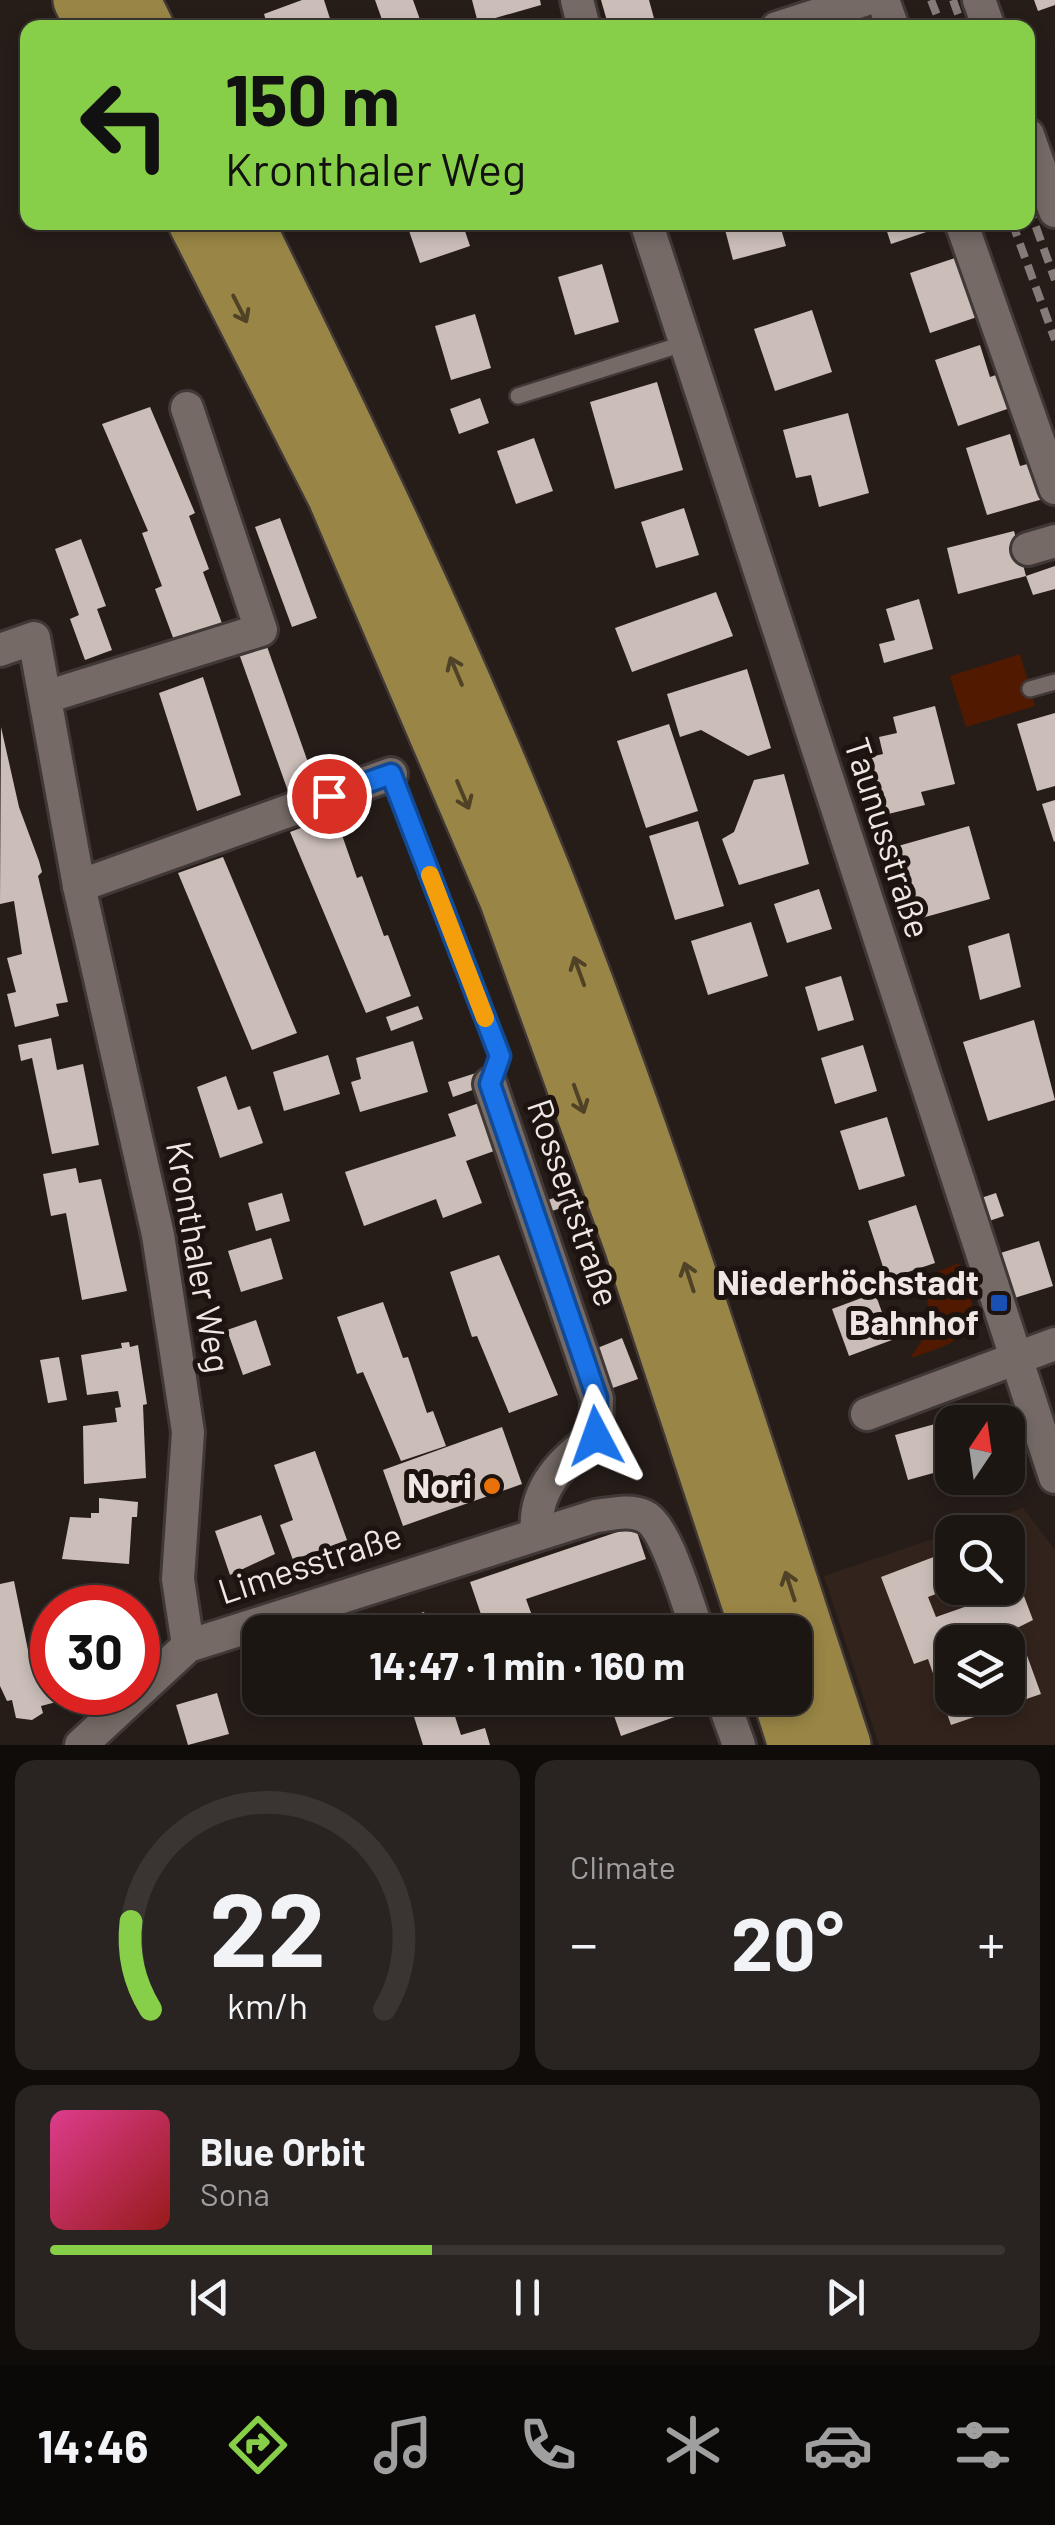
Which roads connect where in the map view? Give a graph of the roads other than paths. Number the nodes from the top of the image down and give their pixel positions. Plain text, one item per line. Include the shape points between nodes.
1 (864, 0) edge
2 (802, 20) edge
3 (1035, 155) edge
4 (1055, 211) edge
5 (200, 230) edge
6 (249, 230) edge
7 (649, 230) edge
8 (965, 230) edge
9 (686, 342) junction
10 (518, 396) dead end
11 (187, 408) dead end
12 (1055, 488) edge
13 (0, 650) edge
14 (1055, 682) edge
15 (1030, 688) dead end
16 (46, 697) junction
17 (391, 774) joint
18 (79, 886) junction
19 (490, 1084) joint
20 (1055, 1344) edge
21 (1018, 1358) junction
22 (867, 1414) dead end
23 (1055, 1477) edge
24 (537, 1532) junction
25 (692, 1615) edge
26 (753, 1615) edge
27 (188, 1646) junction
28 (729, 1715) edge
29 (786, 1715) edge
30 (82, 1745) edge
31 (740, 1745) edge
32 (796, 1745) edge
33 (842, 1745) edge

1 - 2 street
3 - 4 street
5 -> 26 highway via 335,495 507,898 632,1245
33 -> 6 highway via 671,1220 543,873 382,500
7 - 9 street, Taunusstraße
8 - 12 street
9 - 10 lane
9 - 21 street, Taunusstraße
11 - 16 street via 261,630
13 - 16 street, Kronthaler Weg via 34,638
14 - 15 lane
16 - 18 street, Kronthaler Weg
17 - 18 street
17 - 19 lane, Rossertstraße via 500,1056
18 - 27 street, Kronthaler Weg via 158,1235 188,1432 178,1579
19 - 24 street, Rossertstraße via 600,1420 596,1436 562,1461 536,1514
20 - 21 street
21 - 22 street
21 - 23 street, Taunusstraße
24 - 25 street, Limesstraße via 596,1516 648,1517
24 - 27 street, Limesstraße
27 - 30 street, Limesstraße
28 - 31 street
29 - 32 highway

